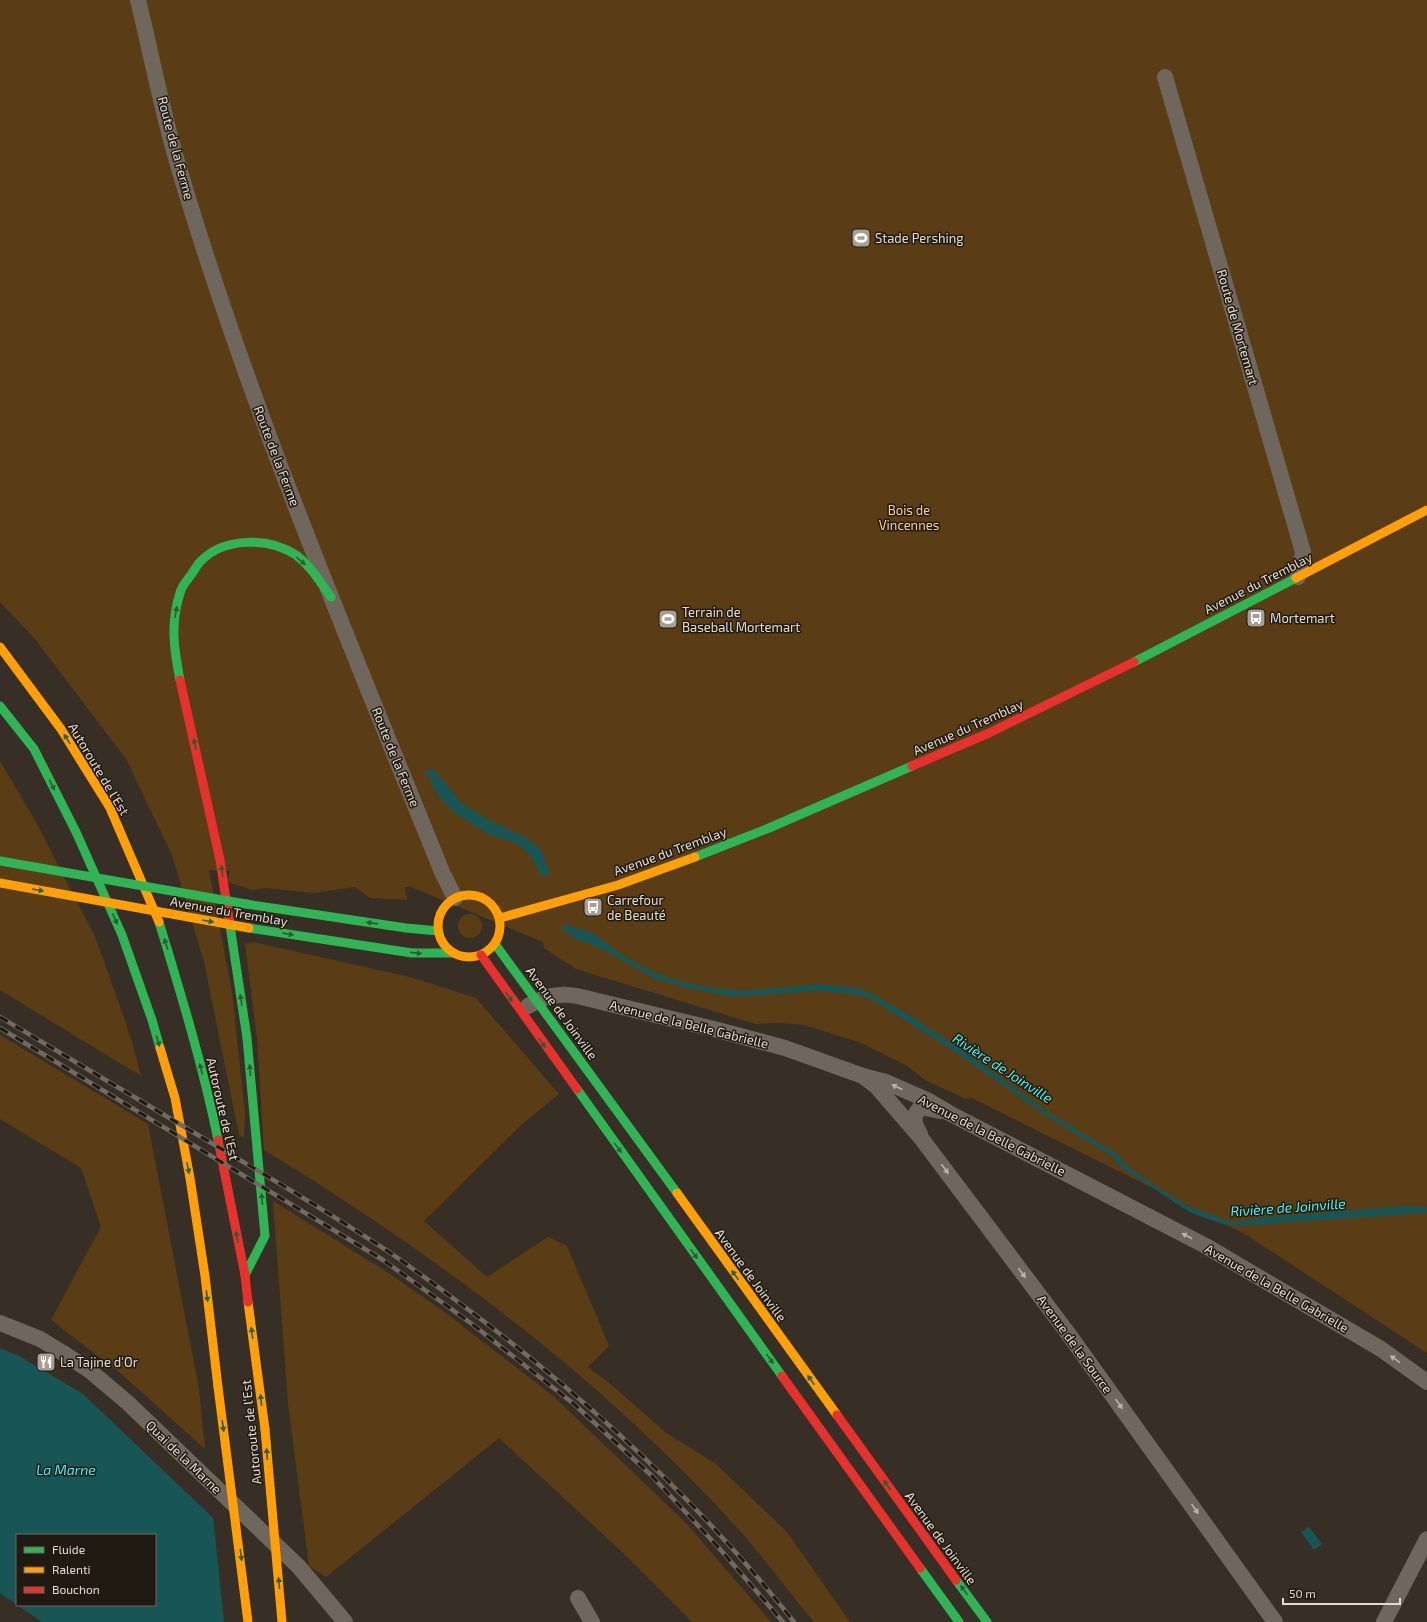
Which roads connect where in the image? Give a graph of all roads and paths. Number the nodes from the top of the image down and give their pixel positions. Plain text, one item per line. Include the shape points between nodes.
1 (138, 0) edge
2 (1165, 76) dead end
3 (1427, 510) edge
4 (1298, 577) junction
5 (331, 597) junction
6 (0, 647) edge
7 (0, 706) edge
8 (0, 861) edge
9 (0, 883) edge
10 (455, 898) junction
11 (500, 918) junction
12 (438, 931) junction
13 (495, 944) junction
14 (454, 953) junction
15 (481, 955) junction
16 (537, 1001) junction
17 (520, 1011) junction
18 (863, 1076) junction
19 (949, 1113) junction
20 (921, 1138) junction
21 (245, 1275) junction
22 (0, 1323) edge
23 (1427, 1382) edge
24 (1427, 1539) edge
25 (578, 1598) dead end
26 (248, 1622) edge
27 (282, 1622) edge
28 (345, 1622) edge
29 (592, 1622) edge
30 (959, 1622) edge
31 (987, 1622) edge
32 (1275, 1622) edge
33 (1384, 1622) edge

1 - 5 street, Route de la Ferme via 176,157 225,311 265,429
2 - 4 street, Route de Mortemart via 1303,552
3 - 4 main road, Avenue du Tremblay
4 - 11 main road, Avenue du Tremblay via 989,734 696,857 618,885
5 - 10 street, Route de la Ferme
21 -> 5 main road via 265,1236 247,1038 220,860 174,651 174,618 180,590 200,562 219,549 242,542 267,543 295,555 310,568
21 -> 6 main road, Autoroute de l’Est via 211,1106 184,1003 156,913 110,808 61,729
7 -> 26 main road, Autoroute de l’Est, bridge via 34,749 76,832 122,935 152,1020 175,1098 204,1276
12 -> 8 main road, Avenue du Tremblay, bridge via 246,904
9 -> 14 main road, Avenue du Tremblay, bridge via 249,928 412,953
10 - 11 main road via 464,895 482,897 490,902
10 - 12 main road via 443,908
11 - 13 main road via 501,927
12 - 14 main road via 446,947
13 - 15 main road
13 - 16 main road, Avenue de Joinville
14 - 15 main road via 462,957
15 -> 17 main road
16 - 17 street, Avenue de la Belle Gabrielle
16 - 18 street, Avenue de la Belle Gabrielle via 568,994 613,1004 785,1048
31 -> 16 main road, Avenue de Joinville
17 -> 30 main road
19 -> 18 street, Avenue de la Belle Gabrielle via 886,1082
18 - 20 street, Avenue de la Source via 877,1087
19 - 20 street via 919,1109 914,1117 914,1123
23 -> 19 street, Avenue de la Belle Gabrielle via 1381,1349 1204,1245
20 -> 32 street, Avenue de la Source via 1067,1332
27 -> 21 main road, Autoroute de l’Est, bridge via 264,1429
22 - 28 street, Quai de la Marne via 40,1339 64,1353 128,1403 299,1566
24 - 33 street
25 - 29 street

